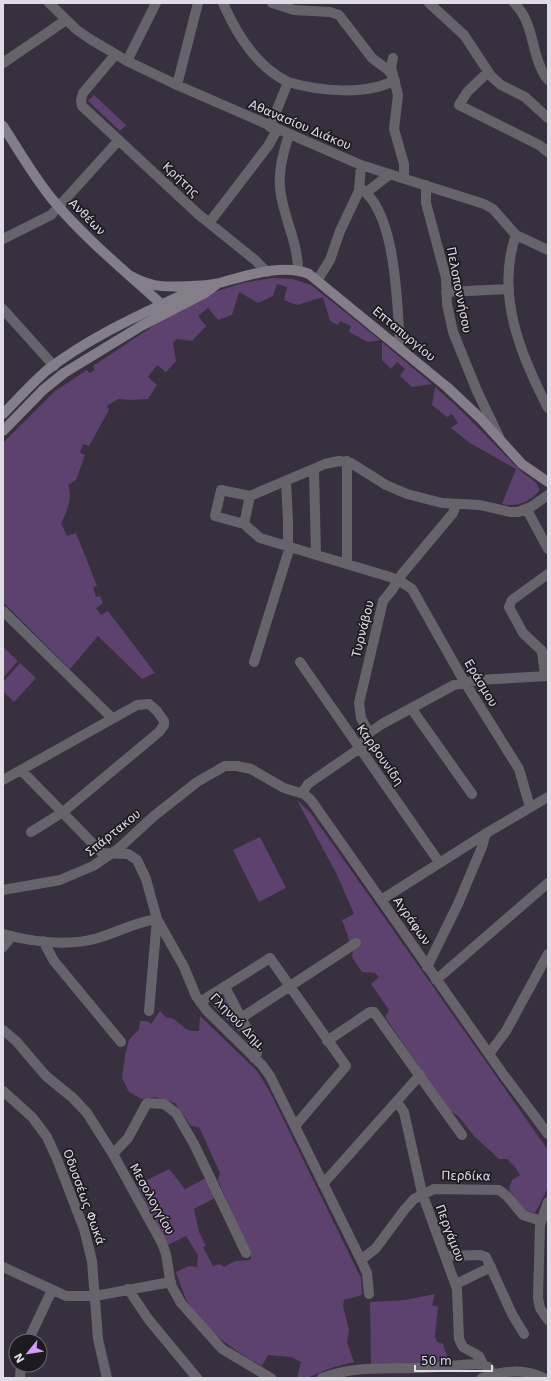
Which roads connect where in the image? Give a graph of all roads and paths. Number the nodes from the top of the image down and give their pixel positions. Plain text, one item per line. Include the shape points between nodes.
1 (156, 3) edge
2 (198, 3) edge
3 (223, 3) edge
4 (272, 3) edge
5 (429, 3) edge
6 (514, 3) edge
7 (53, 4) edge
8 (66, 20) junction
9 (115, 55) junction
10 (393, 58) dead end
11 (127, 61) junction
12 (3, 63) edge
13 (488, 72) junction
14 (395, 80) junction
15 (548, 80) edge
16 (288, 82) junction
17 (177, 85) junction
18 (548, 118) edge
19 (3, 126) edge
20 (274, 128) junction
21 (288, 134) junction
22 (119, 140) junction
23 (548, 152) edge
24 (361, 165) junction
25 (390, 174) junction
26 (404, 178) junction
27 (426, 185) junction
28 (364, 190) junction
29 (59, 207) junction
30 (209, 223) junction
31 (516, 235) junction
32 (3, 238) edge
33 (548, 250) edge
34 (298, 270) junction
35 (267, 272) junction
36 (131, 276) junction
37 (318, 279) junction
38 (205, 284) junction
39 (217, 284) junction
40 (509, 288) junction
41 (446, 292) junction
42 (166, 308) junction
43 (4, 313) edge
44 (400, 346) junction
45 (54, 366) junction
46 (548, 408) edge
47 (3, 414) edge
48 (3, 431) edge
49 (501, 440) junction
50 (347, 461) junction
51 (314, 470) junction
52 (286, 482) junction
53 (548, 482) edge
54 (548, 495) edge
55 (250, 496) junction
56 (456, 505) junction
57 (527, 510) junction
58 (244, 524) junction
59 (288, 548) junction
60 (548, 549) edge
61 (316, 555) junction
62 (347, 564) junction
63 (548, 574) edge
64 (398, 580) junction
65 (3, 611) edge
66 (254, 662) dead end
67 (300, 662) dead end
68 (546, 676) edge
69 (464, 681) junction
70 (411, 708) junction
71 (112, 718) junction
72 (369, 733) junction
73 (360, 748) junction
74 (225, 766) joint
75 (21, 770) junction
76 (3, 780) edge
77 (302, 793) junction
78 (472, 794) dead end
79 (548, 797) edge
80 (530, 807) junction
81 (63, 812) junction
82 (32, 832) dead end
83 (486, 833) junction
84 (112, 854) junction
85 (439, 862) junction
86 (548, 883) edge
87 (3, 890) edge
88 (382, 900) junction
89 (156, 919) junction
90 (8, 935) edge
91 (43, 941) junction
92 (356, 943) dead end
93 (3, 947) edge
94 (548, 954) edge
95 (427, 967) junction
96 (544, 972) edge
97 (436, 980) junction
98 (225, 987) junction
99 (290, 987) junction
100 (200, 1002) junction
101 (149, 1011) dead end
102 (241, 1018) junction
103 (3, 1030) edge
104 (327, 1041) junction
105 (121, 1042) dead end
106 (489, 1054) junction
107 (254, 1058) junction
108 (420, 1075) junction
109 (3, 1091) edge
110 (397, 1102) junction
111 (295, 1126) junction
112 (548, 1133) edge
113 (462, 1135) dead end
114 (113, 1154) junction
115 (323, 1184) junction
116 (422, 1194) junction
117 (548, 1202) edge
118 (544, 1219) edge
119 (246, 1253) dead end
120 (445, 1256) junction
121 (361, 1260) junction
122 (3, 1267) edge
123 (491, 1268) junction
124 (171, 1282) junction
125 (456, 1284) junction
126 (128, 1289) junction
127 (52, 1290) junction
128 (369, 1294) dead end
129 (95, 1296) junction
130 (544, 1308) edge
131 (548, 1320) edge
132 (32, 1333) edge
133 (524, 1334) dead end
134 (483, 1364) junction
135 (362, 1373) edge
136 (495, 1376) edge
137 (107, 1378) edge
138 (197, 1378) edge
139 (271, 1378) edge
140 (322, 1378) edge
141 (482, 1378) edge
142 (544, 1378) edge

1 - 11 street
2 - 17 street
3 - 16 street via 250,51
4 - 14 street via 294,10 340,15 370,56 388,70
5 - 13 street via 464,35
6 - 15 street via 527,20 537,61
7 - 8 street, Αθανασίου Διάκου
8 - 9 street, Αθανασίου Διάκου
8 - 12 street
9 - 11 street, Αθανασίου Διάκου
9 - 22 street, Κρήτης via 83,93 81,102 84,109
10 - 14 street via 391,66
11 - 17 street, Αθανασίου Διάκου
13 - 18 street via 501,85 525,97
13 - 23 street via 468,91 459,105
14 - 16 street via 380,87 357,89 319,88
14 - 26 street via 398,95 394,129 404,164
16 - 20 street
17 - 20 street, Αθανασίου Διάκου
19 - 29 main road, Ανθέων
20 - 21 street, Αθανασίου Διάκου
20 - 30 street via 268,146
21 - 24 street, Αθανασίου Διάκου
21 - 34 street via 280,168 280,187
22 - 29 street
22 - 30 street, Κρήτης
24 - 25 street, Αθανασίου Διάκου
24 - 28 street
25 - 26 street, Αθανασίου Διάκου
25 - 28 street
26 - 27 street, Αθανασίου Διάκου
27 - 31 street, Αθανασίου Διάκου via 490,207
27 - 41 street, Πελοποννήσου via 426,203 446,276
28 - 37 street via 340,230 330,260
28 - 44 street via 375,202 392,252
29 - 32 street via 47,218
29 - 36 main road, Ανθέων
30 - 35 street, Κρήτης
31 - 33 street, Αθανασίου Διάκου
31 - 40 street via 510,256
34 - 35 main road, Επταπυργίου
34 - 37 main road, Επταπυργίου
35 - 39 main road, Επταπυργίου via 236,277
36 - 38 main road via 158,286
36 - 42 main road, Ανθέων
37 - 44 main road, Επταπυργίου
38 - 39 main road, Επταπυργίου
38 - 42 main road, Επταπυργίου
39 - 42 main road, Επταπυργίου via 206,293
40 - 41 street
40 - 46 street via 518,342
41 - 49 street, Πελοποννήσου via 455,339
42 - 45 main road, Επταπυργίου via 92,342
42 - 48 main road, Επταπυργίου via 59,377
43 - 45 street
44 - 49 main road, Επταπυργίου via 470,408
45 - 47 main road, Επταπυργίου
49 - 53 main road, Επταπυργίου via 522,464
50 - 51 street via 333,462
50 - 56 street via 386,485 407,494
50 - 62 street
51 - 52 street
51 - 61 street
52 - 55 street
52 - 59 street
54 - 57 street
55 - 58 street
55 - 58 street via 223,490 215,516
56 - 57 street via 480,505 510,512
56 - 64 street, Τυρνάβου via 453,513
57 - 60 street
58 - 59 street, Εράσμου via 258,537
59 - 61 street, Εράσμου
59 - 66 street
61 - 62 street, Εράσμου
62 - 64 street, Εράσμου
63 - 68 street via 512,600 509,607 524,636 542,651
64 - 69 street, Εράσμου via 415,593
64 - 72 street, Τυρνάβου via 384,598 379,612 360,698 361,718
65 - 71 street
67 - 73 street, Καρβουνίδη
68 - 69 street
69 - 70 street
69 - 80 street, Εράσμου via 519,769
70 - 72 street
70 - 78 street
71 - 75 street
71 - 81 street via 131,707 145,703 158,711 164,725
72 - 73 street
73 - 77 street via 308,784
73 - 85 street, Καρβουνίδη
74 - 77 street, Αγράφων via 247,768 284,788
74 - 84 street, Σπάρτακου via 207,775 187,790
75 - 76 street
75 - 81 street, Γληνού Δημ.
77 - 88 street, Αγράφων via 309,797
79 - 80 street
80 - 83 street
81 - 82 street
81 - 84 street, Γληνού Δημ. via 100,851
83 - 85 street
83 - 95 street via 458,904
84 - 87 street, Σπάρτακου via 86,870 64,879
84 - 89 street, Γληνού Δημ. via 128,854 137,860 146,879
85 - 88 street
86 - 97 street
88 - 95 street, Αγράφων
89 - 91 street via 87,940
89 - 100 street, Γληνού Δημ. via 184,967
89 - 101 street
90 - 91 street
90 - 93 street
91 - 105 street via 56,964
92 - 99 street
94 - 96 street
95 - 97 street, Αγράφων
96 - 106 street
97 - 106 street, Αγράφων
98 - 99 street via 270,958
98 - 100 street
98 - 102 street
99 - 102 street
99 - 104 street
100 - 107 street, Γληνού Δημ.
102 - 107 street via 255,1044 257,1053
103 - 114 street, Μεσολογγίου via 46,1076 84,1109
104 - 108 street via 370,1012 374,1012
104 - 111 street via 344,1062 345,1067
106 - 112 street, Αγράφων
107 - 111 street, Γληνού Δημ. via 270,1076
108 - 110 street
108 - 113 street
109 - 129 street, Οδυσσέως Φωκά via 36,1122 55,1155 87,1238
110 - 115 street
110 - 116 street, Περγάμου via 404,1112
111 - 115 street, Γληνού Δημ.
114 - 119 street via 128,1138 146,1104 156,1102 171,1108 194,1144
114 - 124 street, Μεσολογγίου via 162,1243
115 - 121 street, Γληνού Δημ.
116 - 118 street, Περδίκα via 439,1188 496,1189 505,1194 523,1216
116 - 120 street, Περγάμου
116 - 121 street, Περδίκα via 405,1208 376,1248
117 - 118 street
118 - 130 street via 538,1298
120 - 123 street via 484,1256
120 - 125 street, Περγάμου
121 - 128 street, Γληνού Δημ. via 367,1273
122 - 127 street
123 - 125 street
123 - 133 street
124 - 126 street
124 - 139 street, Μεσολογγίου via 179,1301 222,1349
125 - 134 street, Περγάμου via 459,1339 463,1347 479,1356
126 - 129 street
126 - 138 street via 149,1320
127 - 129 street via 66,1296
127 - 132 street
129 - 137 street, Οδυσσέως Φωκά via 99,1345
130 - 131 street
134 - 135 street
134 - 136 street
135 - 140 street via 340,1372
136 - 141 street
136 - 142 street via 520,1371

